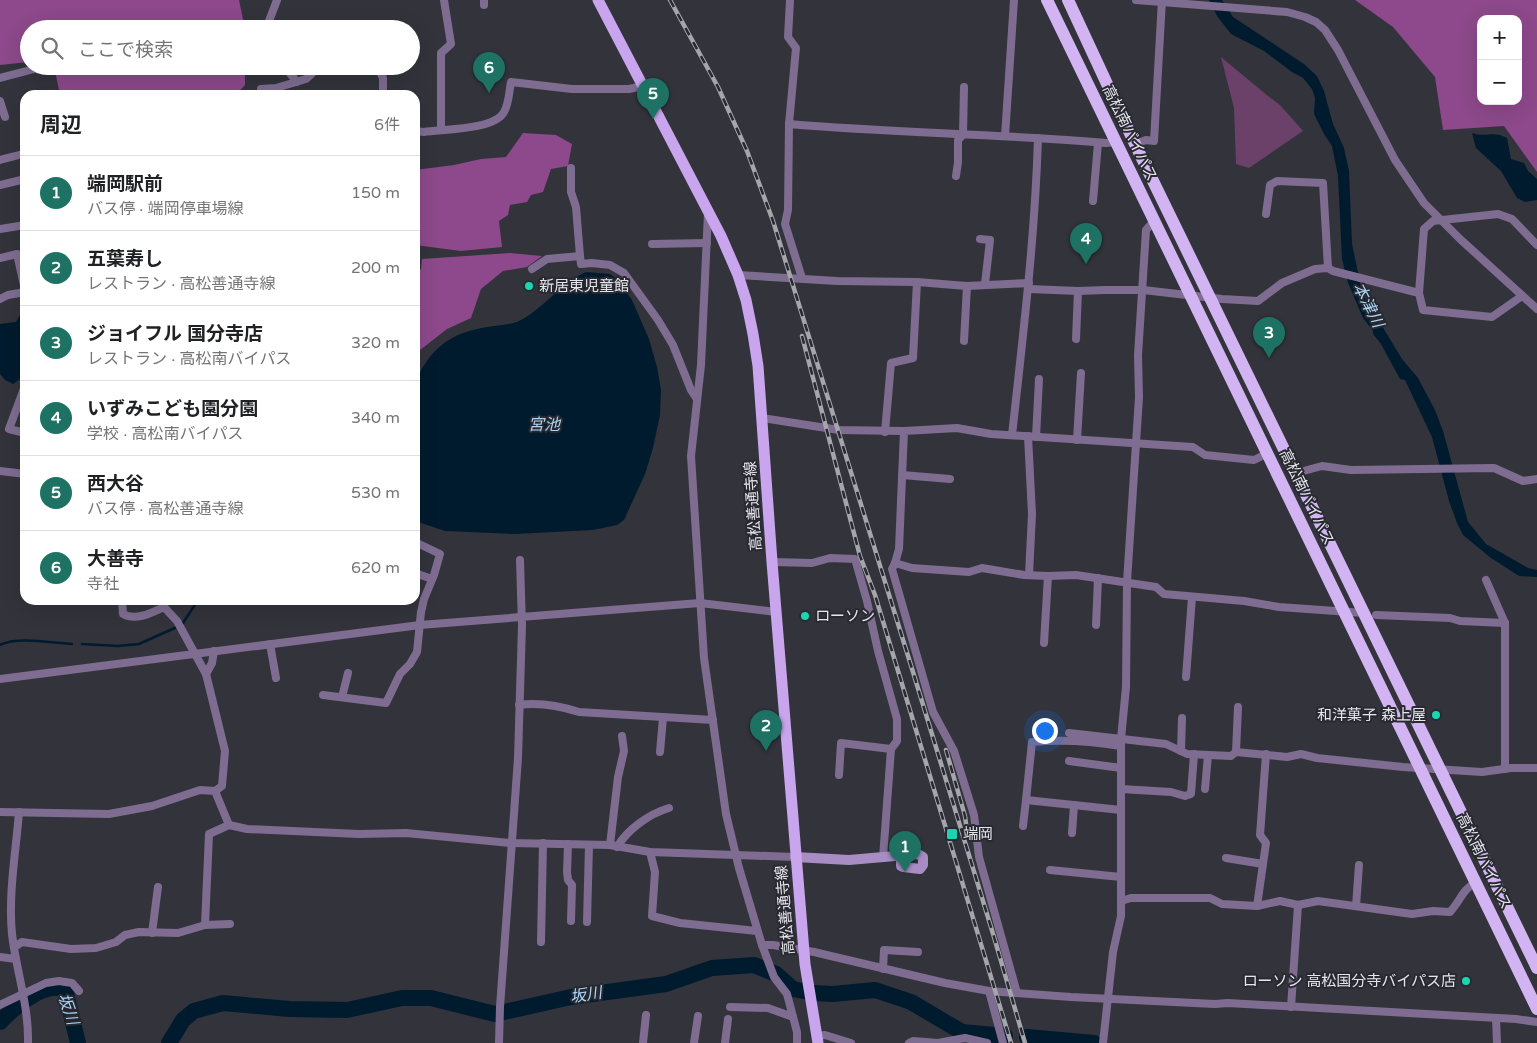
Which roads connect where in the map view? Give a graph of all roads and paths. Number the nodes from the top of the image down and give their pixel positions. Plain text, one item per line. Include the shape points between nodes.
1 (277, 0) edge
2 (444, 0) edge
3 (598, 0) edge
4 (790, 0) edge
5 (1014, 0) edge
6 (1047, 0) edge
7 (1068, 0) edge
8 (1136, 0) edge
9 (1162, 1) edge
10 (1243, 5) edge
11 (269, 20) edge
12 (20, 73) edge
13 (292, 75) edge
14 (310, 75) edge
15 (382, 75) edge
16 (0, 78) edge
17 (298, 82) junction
18 (643, 86) junction
19 (964, 88) dead end
20 (261, 90) edge
21 (383, 90) edge
22 (0, 101) edge
23 (6, 117) dead end
24 (789, 124) junction
25 (441, 130) junction
26 (420, 132) edge
27 (962, 135) junction
28 (1005, 136) junction
29 (1038, 138) junction
30 (1116, 142) junction
31 (1098, 143) junction
32 (1135, 144) junction
33 (20, 155) edge
34 (0, 160) edge
35 (572, 168) dead end
36 (956, 176) dead end
37 (20, 180) edge
38 (0, 185) edge
39 (1093, 201) dead end
40 (709, 211) junction
41 (1266, 214) dead end
42 (1155, 220) junction
43 (1440, 221) junction
44 (20, 226) edge
45 (0, 229) edge
46 (980, 239) dead end
47 (652, 244) dead end
48 (706, 244) junction
49 (1537, 244) edge
50 (580, 256) junction
51 (0, 258) edge
52 (20, 268) edge
53 (532, 269) dead end
54 (1330, 270) junction
55 (738, 275) junction
56 (802, 278) junction
57 (917, 282) junction
58 (985, 284) junction
59 (967, 286) junction
60 (1029, 286) junction
61 (1144, 290) junction
62 (1078, 291) junction
63 (20, 292) edge
64 (1419, 293) junction
65 (1192, 296) junction
66 (1522, 296) junction
67 (0, 298) edge
68 (1211, 298) junction
69 (1537, 309) edge
70 (1076, 339) dead end
71 (964, 341) dead end
72 (1081, 373) dead end
73 (1039, 379) dead end
74 (697, 399) junction
75 (20, 401) edge
76 (762, 418) junction
77 (904, 431) junction
78 (20, 432) edge
79 (885, 432) junction
80 (1012, 435) junction
81 (1032, 437) junction
82 (1077, 440) junction
83 (1136, 443) junction
84 (1268, 454) junction
85 (0, 471) edge
86 (20, 473) edge
87 (1296, 473) junction
88 (902, 475) junction
89 (950, 479) dead end
90 (1537, 479) edge
91 (420, 544) edge
92 (520, 560) dead end
93 (772, 562) junction
94 (894, 563) junction
95 (420, 575) edge
96 (1029, 575) junction
97 (1048, 576) junction
98 (1098, 578) junction
99 (432, 580) junction
100 (1486, 580) dead end
101 (1127, 582) junction
102 (1192, 597) junction
103 (700, 603) junction
104 (122, 605) edge
105 (160, 605) edge
106 (165, 605) edge
107 (776, 612) junction
108 (1345, 613) junction
109 (1370, 614) junction
110 (520, 617) junction
111 (1505, 623) junction
112 (420, 625) junction
113 (1096, 625) dead end
114 (1044, 643) dead end
115 (270, 644) junction
116 (214, 650) junction
117 (195, 653) junction
118 (348, 673) dead end
119 (206, 674) junction
120 (1186, 677) dead end
121 (0, 678) edge
122 (276, 678) dead end
123 (323, 694) dead end
124 (342, 697) junction
125 (520, 705) junction
126 (1238, 706) dead end
127 (663, 718) junction
128 (1182, 718) dead end
129 (713, 720) junction
130 (1070, 732) dead end
131 (622, 736) dead end
132 (1121, 743) junction
133 (891, 749) junction
134 (1181, 751) junction
135 (660, 752) dead end
136 (1236, 752) junction
137 (1194, 754) junction
138 (1266, 754) junction
139 (1208, 755) junction
140 (1068, 761) dead end
141 (1421, 767) junction
142 (1121, 768) junction
143 (1537, 768) edge
144 (1440, 769) junction
145 (1505, 769) junction
146 (839, 775) dead end
147 (1121, 789) junction
148 (1204, 789) dead end
149 (215, 791) junction
150 (1026, 800) junction
151 (1074, 805) junction
152 (669, 808) dead end
153 (1121, 810) junction
154 (0, 812) edge
155 (19, 812) junction
156 (229, 825) junction
157 (1023, 826) dead end
158 (1072, 833) dead end
159 (511, 843) junction
160 (543, 843) junction
161 (568, 844) junction
162 (589, 845) junction
163 (613, 846) junction
164 (650, 852) junction
165 (737, 856) junction
166 (901, 856) dead end
167 (795, 857) junction
168 (883, 858) junction
169 (1226, 858) dead end
170 (1263, 864) junction
171 (1360, 865) dead end
172 (1050, 870) dead end
173 (1121, 877) junction
174 (1476, 882) junction
175 (158, 887) dead end
176 (1121, 901) junction
177 (1298, 905) junction
178 (1257, 906) junction
179 (1356, 906) junction
180 (571, 921) dead end
181 (587, 922) dead end
182 (230, 924) dead end
183 (205, 925) junction
184 (757, 931) junction
185 (152, 933) junction
186 (541, 942) dead end
187 (762, 945) junction
188 (14, 947) junction
189 (803, 951) junction
190 (918, 952) dead end
191 (0, 957) edge
192 (16, 959) junction
193 (1537, 968) edge
194 (883, 969) junction
195 (989, 990) junction
196 (79, 991) dead end
197 (1017, 992) junction
198 (23, 997) junction
199 (1108, 999) junction
200 (0, 1005) edge
201 (730, 1006) dead end
202 (1291, 1007) junction
203 (1537, 1009) edge
204 (646, 1014) dead end
205 (698, 1016) dead end
206 (793, 1017) junction
207 (728, 1019) dead end
208 (1496, 1019) junction
209 (1537, 1022) edge
210 (818, 1039) edge
211 (1103, 1042) edge
212 (28, 1043) edge
213 (499, 1043) edge
214 (643, 1043) edge
215 (694, 1043) edge
216 (725, 1043) edge
217 (797, 1043) edge
218 (851, 1043) edge
219 (909, 1043) edge
220 (987, 1043) edge
221 (1003, 1043) edge
222 (1497, 1043) edge

1 - 11 street
2 - 25 street via 450,44 441,52
3 - 18 main road, 高松善通寺線
4 - 24 street via 788,37 796,48
5 - 28 street
6 - 30 highway, 高松南バイパス
7 - 32 highway, 高松南バイパス
8 - 9 street
9 - 10 street
9 - 32 street via 1154,141
10 - 43 street via 1294,13 1316,22 1325,30 1405,176
12 - 16 street
13 - 17 street
14 - 17 street
15 - 21 street
17 - 20 street
18 - 25 street via 572,89 511,82 506,110 500,118 487,124
18 - 40 main road, 高松善通寺線
19 - 27 street
22 - 23 street
24 - 27 street
24 - 56 street via 785,224
25 - 26 street
27 - 28 street
27 - 36 street via 958,140
28 - 29 street
29 - 31 street
29 - 60 street
30 - 31 street
30 - 42 highway, 高松南バイパス
31 - 39 street
32 - 68 highway, 高松南バイパス
33 - 34 street
35 - 50 street via 571,192 576,207
37 - 38 street
40 - 48 street
40 - 55 main road, 高松善通寺線
41 - 54 street via 1270,184 1277,181 1323,183
42 - 61 street via 1146,230
42 - 65 highway, 高松南バイパス
43 - 49 street via 1498,214 1512,219
43 - 64 street via 1433,221 1424,229
43 - 66 street
44 - 45 street
46 - 58 street via 990,240
47 - 48 street
48 - 74 street
50 - 53 street via 547,259
50 - 74 street via 580,264 610,265 624,273 668,337
51 - 52 street via 17,254
54 - 64 street
54 - 68 street via 1315,269 1282,283 1258,301
55 - 56 street
55 - 76 main road, 高松善通寺線 via 754,334
56 - 57 street
57 - 59 street
57 - 79 street via 913,358 891,363
58 - 59 street
58 - 60 street
59 - 71 street
60 - 62 street
60 - 80 street
61 - 62 street
61 - 65 street
61 - 83 street via 1138,355
62 - 70 street
63 - 67 street
64 - 66 street via 1423,310 1492,317
65 - 68 street
65 - 84 highway, 高松南バイパス
66 - 69 street
68 - 87 highway, 高松南バイパス
72 - 82 street
73 - 81 street
74 - 103 street via 691,456
75 - 78 street via 10,430
76 - 79 street via 827,429
76 - 93 main road, 高松善通寺線
77 - 79 street
77 - 80 street via 957,428
77 - 88 street
80 - 81 street
81 - 82 street
81 - 96 street
82 - 83 street
83 - 84 street via 1193,447 1205,455 1254,460
83 - 101 street
84 - 108 highway, 高松南バイパス
85 - 86 street
87 - 90 street via 1322,466 1350,470 1494,468 1524,481
87 - 109 highway, 高松南バイパス
88 - 89 street
88 - 94 street via 898,549
91 - 99 street via 440,554
92 - 110 street
93 - 107 main road, 高松善通寺線
93 - 133 street via 855,559 898,719 897,741
94 - 96 street via 912,568 969,572 982,568
94 - 197 street via 892,570 933,712 954,751 974,815 978,857
95 - 99 street
96 - 97 street
97 - 98 street
97 - 114 street
98 - 101 street
98 - 113 street
99 - 112 street via 424,599
100 - 111 street
101 - 102 street via 1156,587 1164,594
101 - 132 street via 1126,687
102 - 108 street
102 - 120 street
103 - 107 street
103 - 110 street
103 - 129 street
104 - 105 street via 123,614 129,617 147,615
106 - 117 street via 178,620
107 - 167 main road, 高松善通寺線
108 - 109 street
108 - 141 highway, 高松南バイパス
109 - 111 street
109 - 144 highway, 高松南バイパス
110 - 112 street
110 - 125 street
111 - 145 street
112 - 115 street
112 - 124 street via 417,652 400,674 386,703
115 - 116 street
115 - 122 street
116 - 117 street
116 - 119 street
117 - 119 street
117 - 121 street
118 - 124 street
119 - 149 street via 225,751 222,786
123 - 124 street
125 - 127 street
125 - 159 street
126 - 136 street
127 - 129 street
127 - 135 street
128 - 134 street
129 - 165 street via 726,814
130 - 132 street
131 - 163 street via 624,751 618,777
132 - 134 street via 1166,744
132 - 142 street
132 - 150 street via 1032,742
133 - 146 street via 841,743
133 - 168 street
134 - 137 street
136 - 138 street
136 - 139 street via 1231,756
137 - 139 street
137 - 147 street via 1191,794
138 - 141 street via 1287,757 1301,754
138 - 170 street via 1260,835 1266,843
139 - 148 street
140 - 142 street
141 - 144 street
141 - 174 highway, 高松南バイパス
142 - 147 street
143 - 145 street
144 - 145 street via 1482,772
144 - 193 highway, 高松南バイパス
147 - 153 street
149 - 155 street via 200,790 152,806 109,814
149 - 156 street
150 - 151 street
150 - 157 street
151 - 153 street
151 - 158 street
152 - 163 street via 640,823
153 - 173 street
154 - 155 street
155 - 188 street via 10,910
156 - 159 street via 247,829 406,833
156 - 183 street via 209,834
159 - 160 street
159 - 213 street
160 - 161 street
160 - 186 street
161 - 162 street
161 - 180 street
162 - 163 street
162 - 181 street
163 - 164 street
164 - 165 street
164 - 184 street via 655,872 652,916 680,923
165 - 167 street
165 - 184 street
166 - 168 main road
167 - 168 main road
167 - 189 main road, 高松善通寺線
169 - 170 street
170 - 178 street
171 - 179 street
172 - 173 street
173 - 176 street
174 - 179 street via 1466,888 1450,912 1412,914
174 - 203 highway, 高松南バイパス
175 - 185 street
176 - 178 street via 1131,898 1210,898 1222,904
176 - 199 street
177 - 178 street via 1280,901
177 - 179 street via 1318,901
177 - 202 street
182 - 183 street
183 - 185 street via 178,933
184 - 187 street
185 - 188 street via 125,935 116,942 96,948 71,949 22,942
187 - 189 street
187 - 206 street via 774,977 787,994
188 - 192 street
189 - 194 street
189 - 210 main road, 高松善通寺線
190 - 194 street via 884,950
191 - 192 street
192 - 198 street
194 - 195 street
195 - 197 street
195 - 221 street
196 - 198 street via 72,983 46,982
197 - 199 street
198 - 200 street via 11,998
198 - 212 street via 28,1018
199 - 202 street
199 - 211 street
201 - 206 street via 768,1008
202 - 208 street
204 - 214 street
205 - 215 street
206 - 217 street
207 - 216 street
208 - 209 street
208 - 222 street
210 - 218 street via 824,1035
219 - 220 street via 938,1043 965,1038

